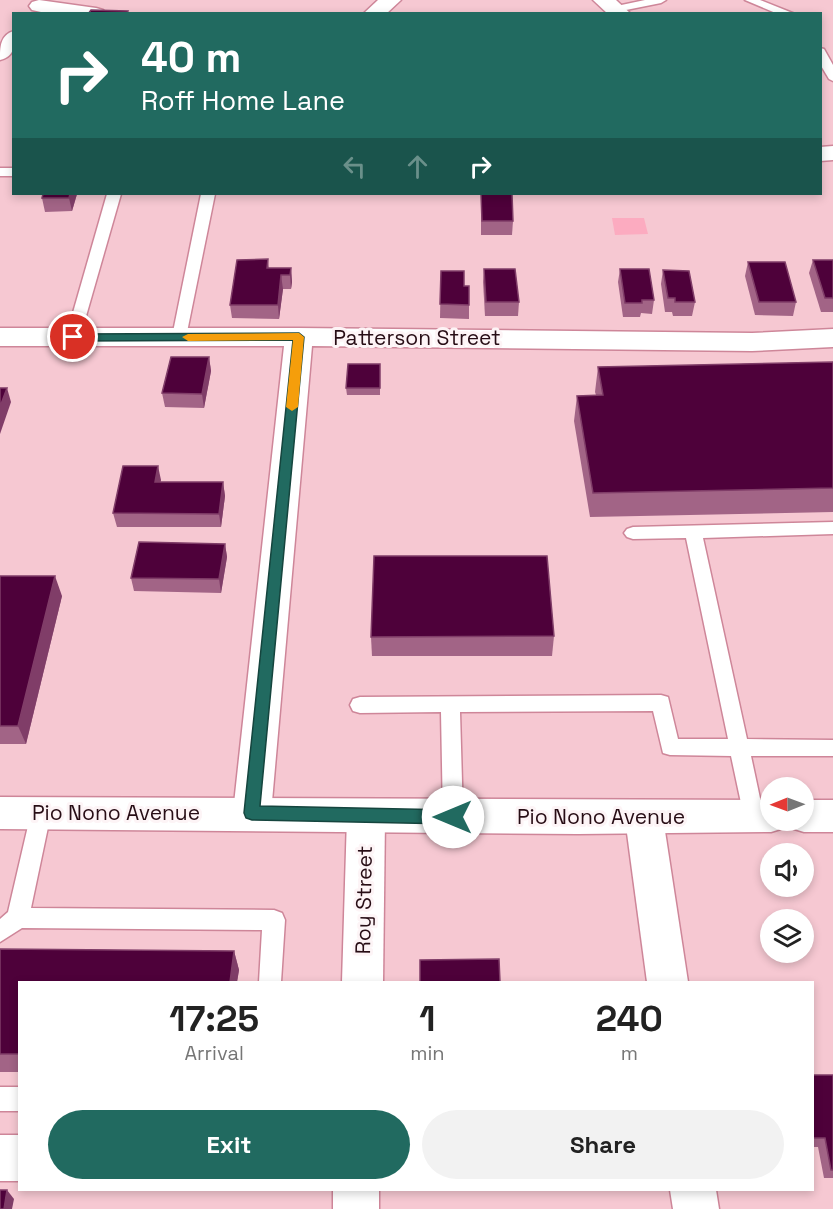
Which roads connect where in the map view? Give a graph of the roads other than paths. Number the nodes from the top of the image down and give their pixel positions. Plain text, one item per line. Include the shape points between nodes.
1 (391, 0) edge
2 (661, 0) edge
3 (750, 0) edge
4 (621, 5) edge
5 (39, 6) edge
6 (82, 12) edge
7 (376, 12) edge
8 (784, 12) edge
9 (12, 39) edge
10 (0, 54) edge
11 (822, 55) edge
12 (833, 77) edge
13 (114, 195) edge
14 (208, 195) edge
15 (0, 337) edge
16 (73, 337) junction
17 (179, 337) junction
18 (299, 337) junction
19 (830, 347) edge
20 (833, 528) edge
21 (693, 532) junction
22 (633, 533) dead end
23 (450, 704) junction
24 (360, 705) dead end
25 (740, 748) junction
26 (833, 748) edge
27 (760, 807) edge
28 (0, 813) edge
29 (41, 813) junction
30 (252, 813) junction
31 (760, 816) edge
32 (814, 816) edge
33 (833, 816) edge
34 (366, 817) junction
35 (453, 817) junction
36 (644, 818) junction
37 (18, 918) junction
38 (0, 932) edge
39 (270, 981) edge
40 (362, 981) edge
41 (668, 981) edge
42 (0, 1099) edge
43 (18, 1099) edge
44 (0, 1158) edge
45 (18, 1158) edge
46 (356, 1191) edge
47 (693, 1191) edge
48 (356, 1209) edge
49 (696, 1209) edge

1 - 7 street
2 - 4 lane
3 - 8 lane
5 - 6 street
9 - 10 street
11 - 12 lane
13 - 16 lane
14 - 17 lane
15 - 16 street, Patterson Street
16 - 17 street, Patterson Street
17 - 18 street, Patterson Street
18 - 19 street, Patterson Street via 752,342
18 - 30 street
20 - 21 lane
21 - 22 lane
21 - 25 lane
23 - 24 lane
23 - 25 lane via 661,703 670,747
23 - 35 lane
25 - 26 lane
25 - 27 lane
28 - 29 street, Pio Nono Avenue
29 - 30 street, Pio Nono Avenue
29 - 37 lane
30 - 34 street, Pio Nono Avenue
31 - 36 street, Pio Nono Avenue
32 - 33 street
34 - 35 street, Pio Nono Avenue
34 - 40 street, Roy Street
35 - 36 street, Pio Nono Avenue
36 - 41 street
37 - 38 lane
37 - 39 lane via 274,920
42 - 43 lane
44 - 45 street
46 - 48 street
47 - 49 street

